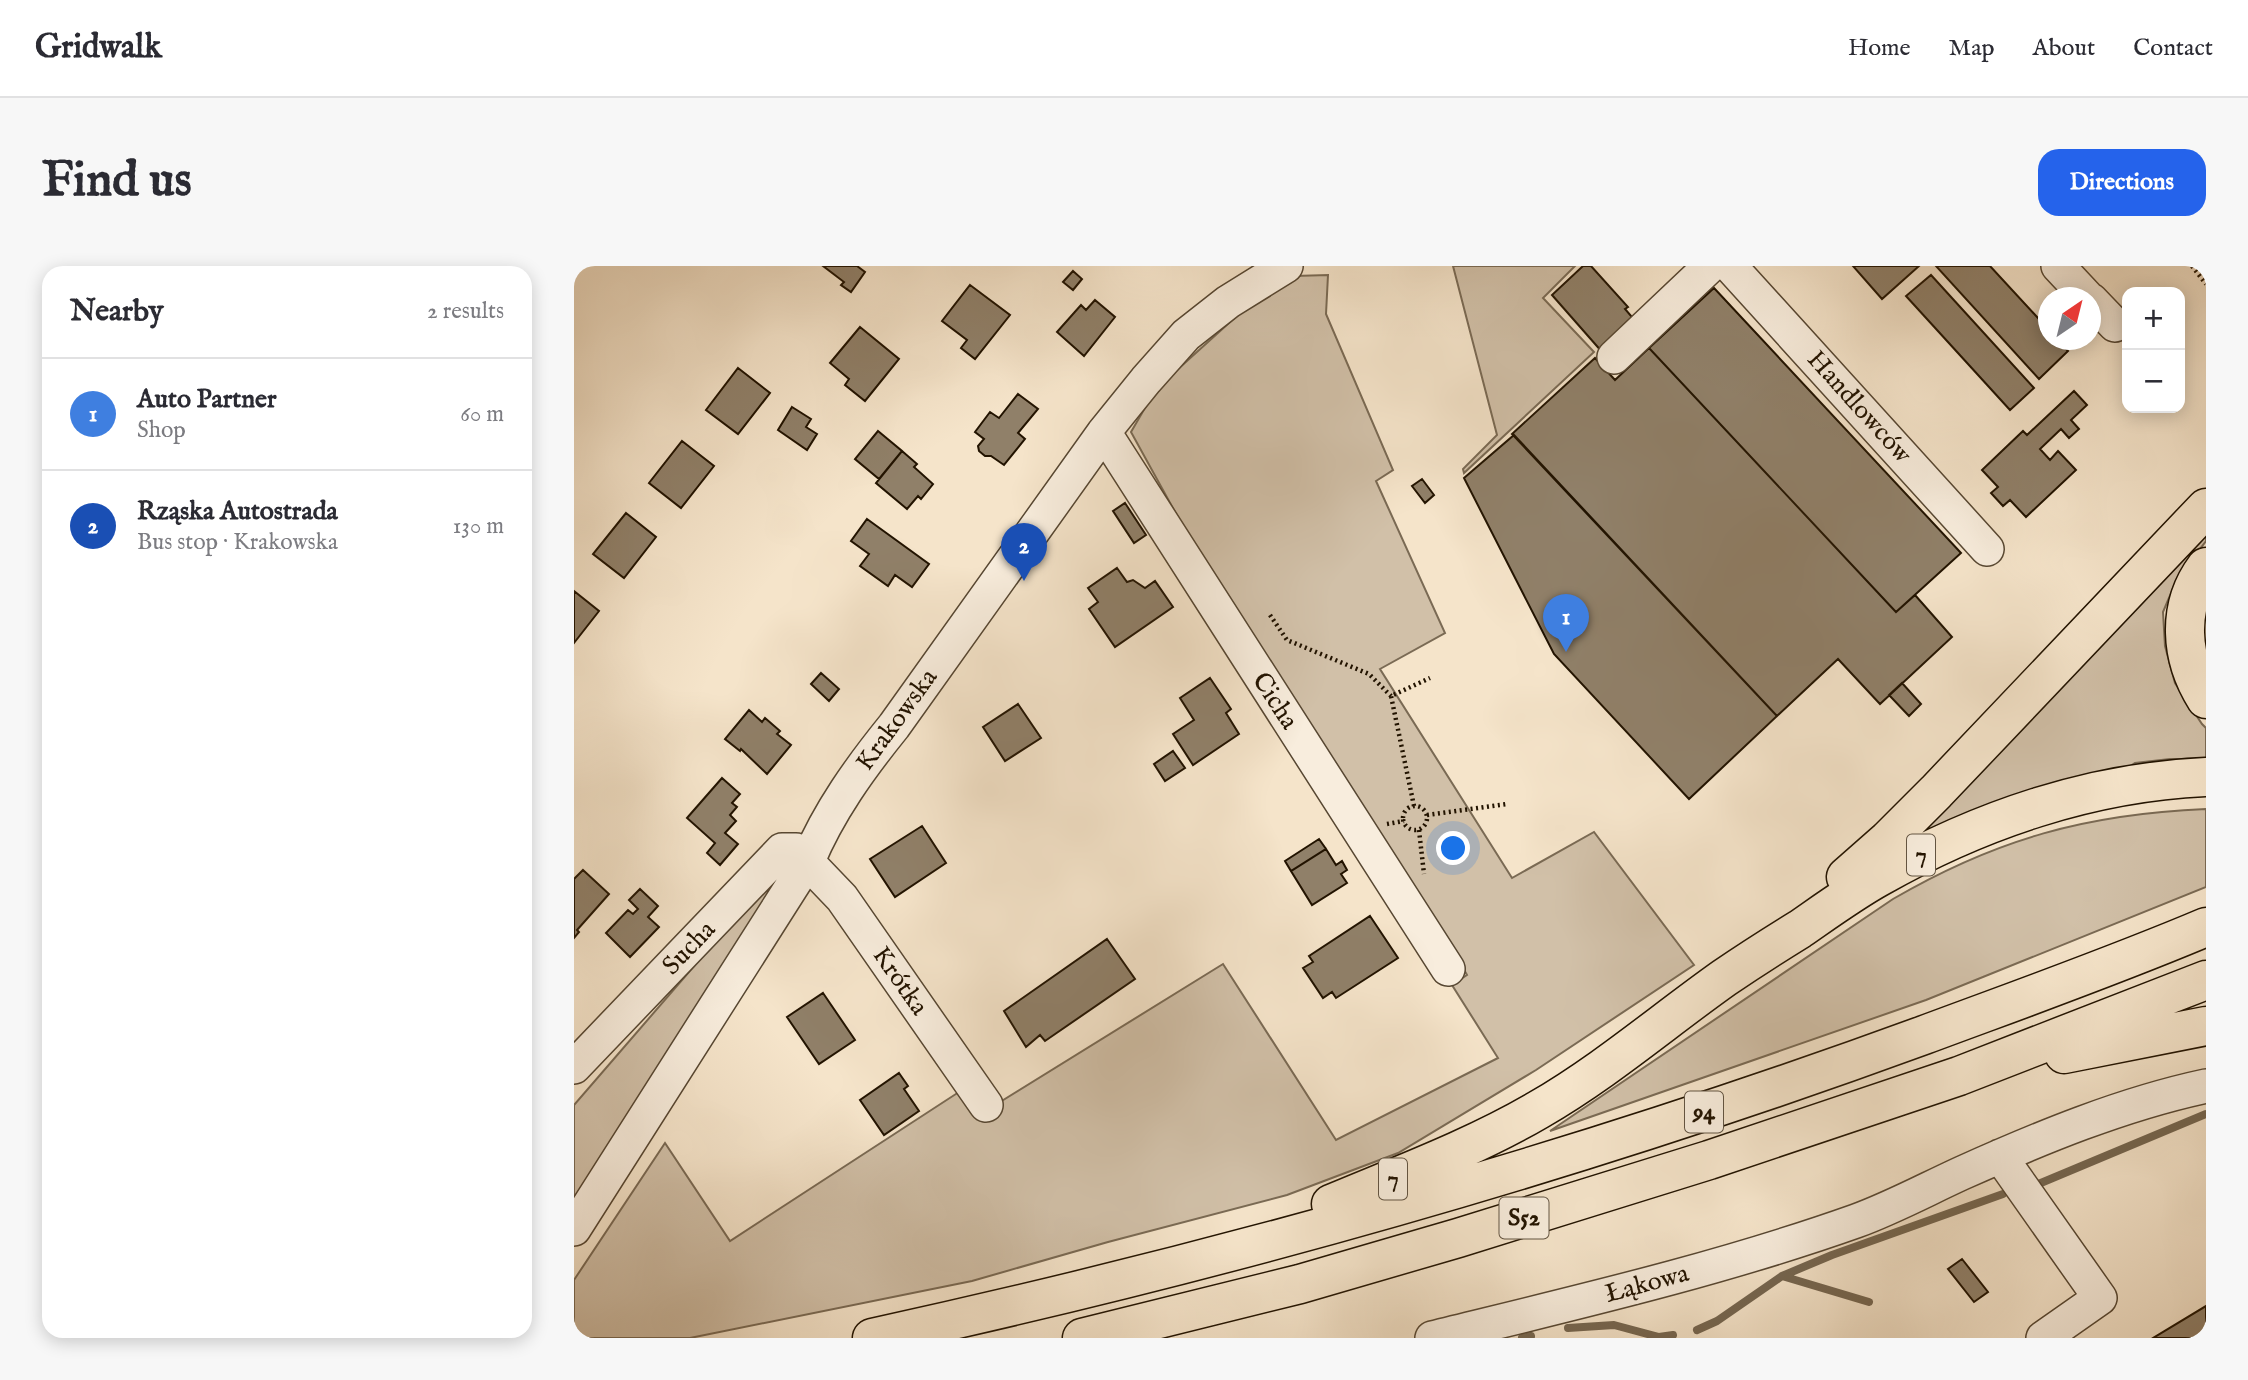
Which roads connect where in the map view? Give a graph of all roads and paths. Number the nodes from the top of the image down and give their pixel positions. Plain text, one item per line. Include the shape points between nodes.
1 (1710, 266) edge
2 (1730, 266) edge
3 (2057, 266) edge
4 (2192, 266) edge
5 (1271, 269) edge
6 (2206, 284) edge
7 (2078, 287) edge
8 (2101, 310) edge
9 (2115, 325) dead end
10 (1614, 357) dead end
11 (1104, 432) junction
12 (2206, 508) edge
13 (1987, 549) dead end
14 (2206, 567) edge
15 (1270, 615) dead end
16 (1430, 678) dead end
17 (1391, 696) junction
18 (2206, 699) edge
19 (2206, 777) edge
20 (1507, 804) dead end
21 (1414, 806) junction
22 (1427, 815) junction
23 (808, 861) junction
24 (2206, 927) edge
25 (1448, 969) dead end
26 (1726, 977) junction
27 (2206, 980) edge
28 (2206, 1026) edge
29 (574, 1067) edge
30 (1959, 1076) junction
31 (2206, 1086) edge
32 (986, 1105) dead end
33 (2000, 1156) junction
34 (574, 1229) edge
35 (1190, 1263) junction
36 (872, 1338) edge
37 (1082, 1338) edge
38 (1432, 1338) edge
39 (2043, 1338) edge

1 - 10 street
2 - 13 street, Handlowców
3 - 7 street
4 - 6 path
5 - 11 street, Krakowska via 1186,335
8 - 9 street
11 - 23 street, Krakowska via 863,764 821,829
11 - 25 street, Cicha
12 - 26 highway via 1888,841
14 - 18 highway via 2189,600 2184,632 2190,667
15 - 17 path via 1287,640 1369,674
16 - 17 path
17 - 21 path
19 - 26 highway, 7 via 2053,801 1954,838 1879,877
20 - 22 path
21 - 22 path
21 - 22 path via 1404,813 1408,828 1422,828
23 - 29 street, Sucha via 796,850 782,850
23 - 32 street, Krótka via 842,898
23 - 34 street, Krakowska
24 - 35 highway, 94 via 1843,1065 1609,1143
26 - 35 highway, 7 via 1537,1111 1401,1175
27 - 30 highway
28 - 30 highway
30 - 37 highway, S52 via 1458,1238 1300,1284
31 - 33 street, Łąkowa via 2106,1115
33 - 38 street, Łąkowa via 1858,1220 1761,1252
33 - 39 street via 2100,1298
35 - 36 highway

